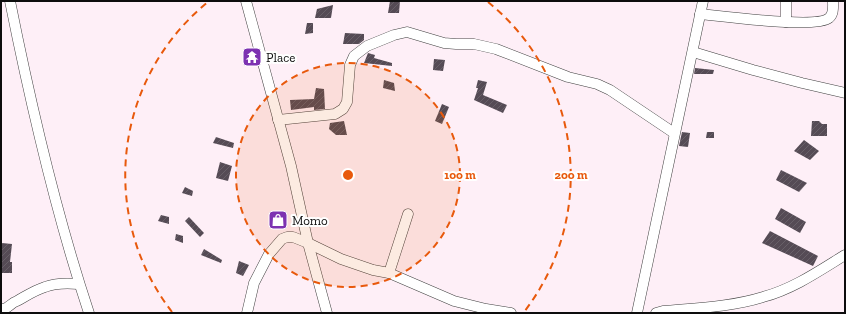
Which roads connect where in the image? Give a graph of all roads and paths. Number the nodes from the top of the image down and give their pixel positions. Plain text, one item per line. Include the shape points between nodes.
1 (10, 1) edge
2 (246, 1) edge
3 (703, 1) edge
4 (786, 1) edge
5 (833, 1) edge
6 (700, 14) junction
7 (786, 22) junction
8 (693, 52) junction
9 (845, 93) edge
10 (278, 120) junction
11 (674, 133) junction
12 (408, 214) dead end
13 (308, 243) junction
14 (845, 255) edge
15 (389, 273) junction
16 (79, 284) junction
17 (1, 309) edge
18 (89, 313) edge
19 (247, 313) edge
20 (327, 313) edge
21 (511, 313) edge
22 (637, 313) edge
23 (656, 313) edge

1 - 16 street via 44,160
2 - 10 street
3 - 6 street
4 - 7 street
5 - 7 street via 833,13 830,18 805,23
6 - 7 street
6 - 8 street
8 - 9 street
8 - 11 street
10 - 11 street via 335,114 343,109 347,102 350,65 354,56 367,46 394,34 407,32 444,43 496,48 568,77 597,84
10 - 13 street
11 - 22 street
12 - 15 street
13 - 15 street via 341,259
13 - 19 street via 287,237 275,246 254,283
13 - 20 street
14 - 23 street via 790,287 764,297 738,303
15 - 21 street via 454,301
16 - 17 street via 45,287 13,302 8,308
16 - 18 street

